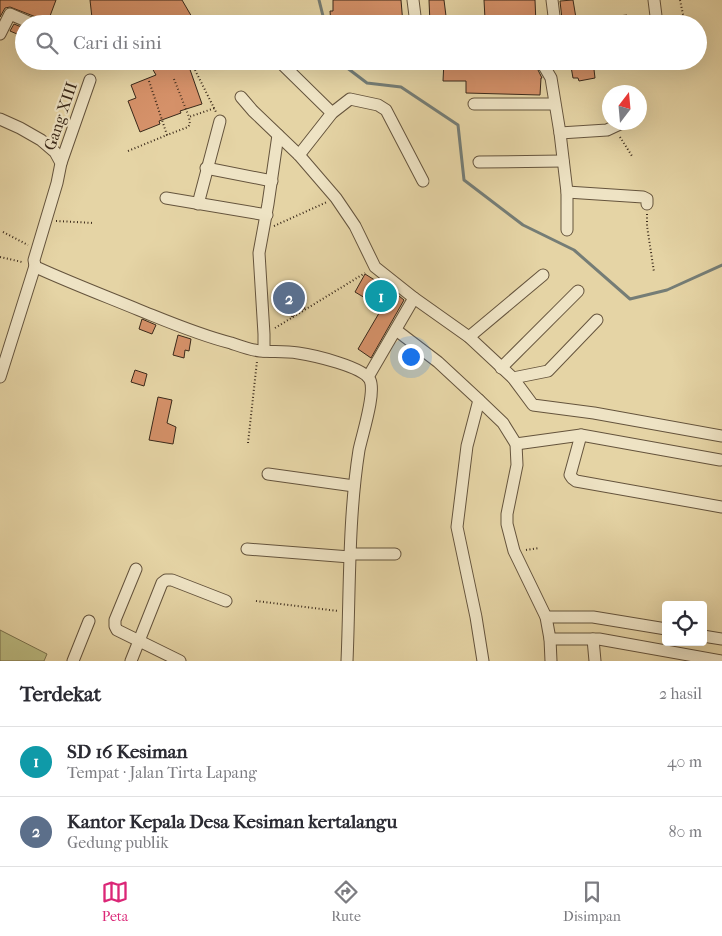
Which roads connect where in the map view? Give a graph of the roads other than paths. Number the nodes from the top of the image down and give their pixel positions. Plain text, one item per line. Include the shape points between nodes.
1 (413, 0) edge
2 (552, 0) edge
3 (654, 0) edge
4 (415, 15) edge
5 (553, 15) edge
6 (655, 15) edge
7 (15, 16) edge
8 (0, 34) edge
9 (288, 70) edge
10 (546, 70) edge
11 (90, 80) dead end
12 (241, 96) dead end
13 (474, 104) dead end
14 (554, 104) junction
15 (332, 112) junction
16 (0, 119) edge
17 (220, 121) road end
18 (604, 130) edge
19 (560, 133) junction
20 (278, 135) junction
21 (299, 155) junction
22 (563, 161) junction
23 (480, 162) dead end
24 (61, 163) junction
25 (206, 168) junction
26 (423, 180) dead end
27 (272, 181) junction
28 (567, 192) junction
29 (166, 198) dead end
30 (198, 204) junction
31 (647, 204) road end
32 (267, 215) junction
33 (567, 230) dead end
34 (35, 265) junction
35 (544, 275) dead end
36 (578, 291) dead end
37 (414, 298) junction
38 (596, 320) dead end
39 (396, 330) junction
40 (469, 337) junction
41 (261, 351) junction
42 (501, 368) junction
43 (0, 377) edge
44 (368, 377) junction
45 (513, 378) junction
46 (480, 400) junction
47 (581, 436) junction
48 (722, 436) edge
49 (516, 444) junction
50 (720, 460) dead end
51 (268, 474) dead end
52 (354, 486) junction
53 (722, 507) edge
54 (247, 549) dead end
55 (395, 554) dead end
56 (350, 556) junction
57 (136, 569) dead end
58 (226, 601) dead end
59 (546, 618) junction
60 (89, 621) dead end
61 (662, 628) edge
62 (707, 637) edge
63 (550, 639) junction
64 (593, 639) junction
65 (722, 639) edge
66 (139, 640) junction
67 (73, 661) edge
68 (131, 661) edge
69 (180, 661) edge
70 (347, 661) edge
71 (483, 661) edge
72 (551, 661) edge
73 (595, 661) edge
74 (722, 661) edge

1 - 4 street
2 - 5 street
3 - 6 street
7 - 8 street via 10,14
9 - 15 street
10 - 14 street via 551,78
11 - 24 street, Gang XIII
12 - 20 street
13 - 14 street
14 - 19 street
15 - 21 street
15 - 26 street via 352,99 383,107
16 - 24 street via 48,145
17 - 25 street
18 - 19 street
19 - 22 street
20 - 21 street
20 - 27 street
21 - 37 street via 336,198 375,267
22 - 23 street
22 - 28 street
24 - 34 street, Gang XIII
25 - 27 street
25 - 30 street
27 - 32 street
28 - 31 street via 642,197
28 - 33 street
29 - 30 street
30 - 32 street
32 - 41 street via 260,253 264,334
34 - 41 street via 162,321
34 - 43 street, Gang XIII
35 - 40 street
36 - 42 street
37 - 39 street
37 - 40 street
38 - 45 street via 548,371
39 - 44 street
39 - 46 street
40 - 42 street
41 - 44 street via 310,355 362,372
42 - 45 street
44 - 52 street via 372,395
45 - 48 street via 533,405
46 - 49 street via 503,423
46 - 71 street via 467,446 457,527
47 - 49 street
47 - 50 street
47 - 53 street via 570,475 576,481
49 - 59 street via 517,466 507,514 509,532 514,551
51 - 52 street
52 - 56 street
54 - 56 street
55 - 56 street
56 - 70 street
57 - 66 street via 115,626
58 - 66 street via 166,580
59 - 61 street via 593,617
59 - 63 street
60 - 67 street
62 - 65 street
63 - 64 street
63 - 72 street
64 - 73 street
64 - 74 street
66 - 68 street
66 - 69 street

